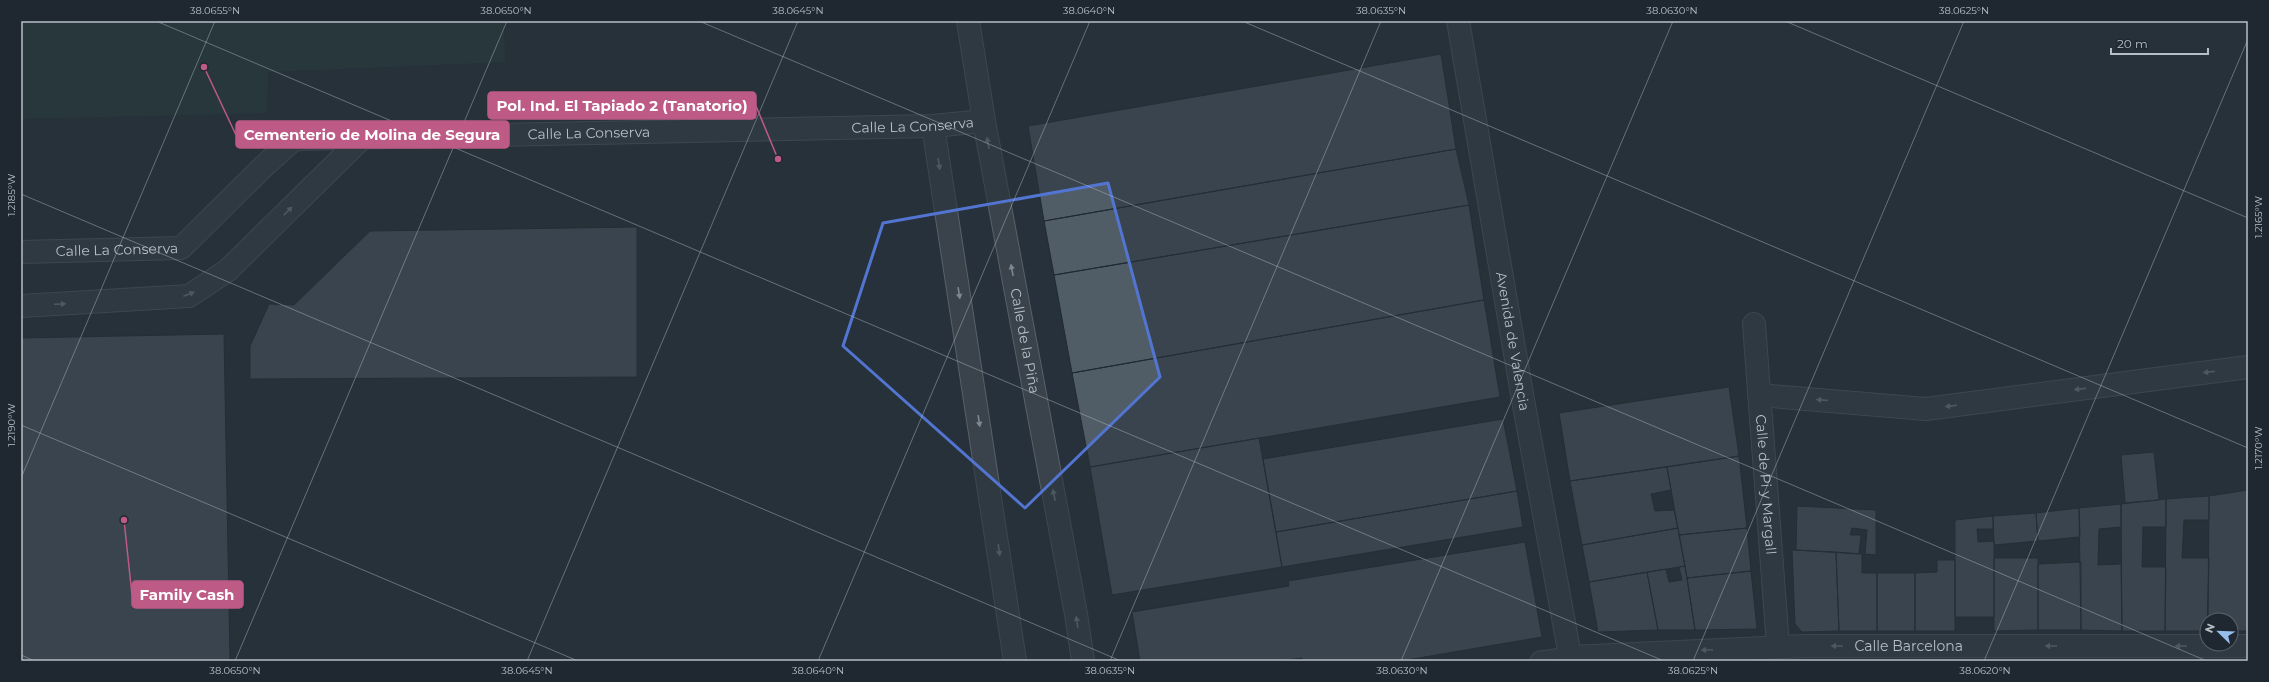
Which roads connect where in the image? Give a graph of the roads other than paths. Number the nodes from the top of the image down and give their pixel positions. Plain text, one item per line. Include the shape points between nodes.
1 (968, 21) edge
2 (1458, 21) edge
3 (984, 121) junction
4 (933, 126) junction
5 (362, 138) junction
6 (21, 252) edge
7 (21, 306) edge
8 (1754, 324) dead end
9 (2248, 367) edge
10 (1760, 395) junction
11 (1778, 646) junction
12 (2248, 646) edge
13 (1571, 659) edge
14 (1015, 661) edge
15 (1083, 661) edge
16 (1540, 661) edge

1 - 3 street, Calle de la Piña
2 - 13 street, Avenida de Valencia
3 - 4 street, Calle La Conserva
15 -> 3 street, Calle de la Piña
4 - 5 street, Calle La Conserva
4 -> 14 street
5 - 6 street, Calle La Conserva via 294,139 181,248
7 -> 5 street via 189,296 228,270
8 - 10 street, Calle de Pi y Margall
9 -> 10 street via 1926,409
10 - 11 street, Calle de Pi y Margall
12 -> 11 street, Calle Barcelona
11 -> 13 street, Calle Barcelona
13 - 16 street

